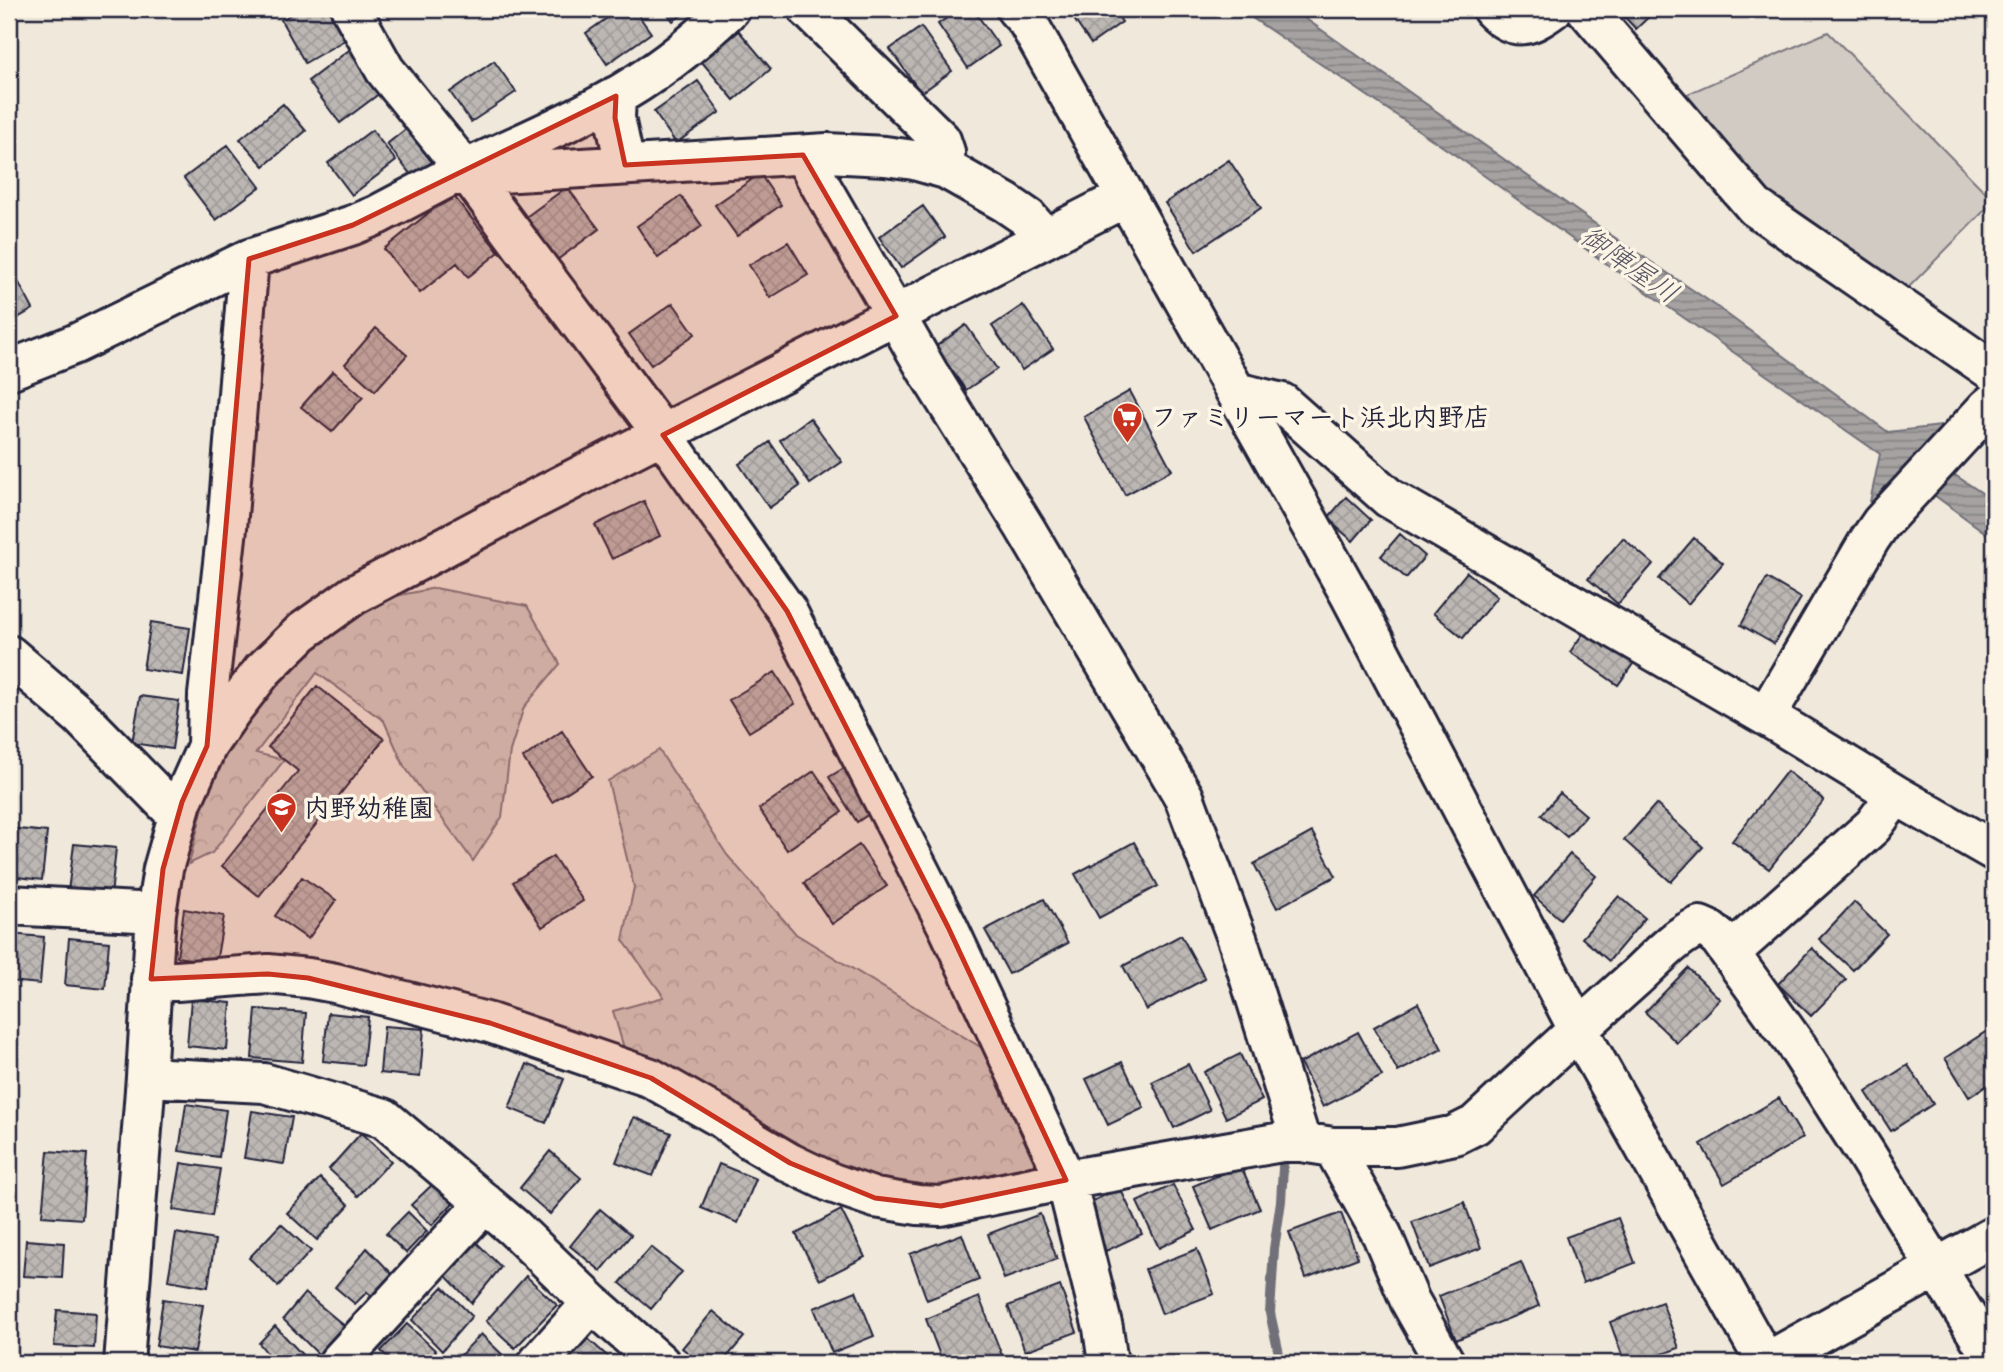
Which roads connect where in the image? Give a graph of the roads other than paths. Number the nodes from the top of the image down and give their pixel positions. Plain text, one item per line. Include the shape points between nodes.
1 (351, 9) edge
2 (730, 9) edge
3 (808, 9) edge
4 (1016, 9) edge
5 (1492, 9) edge
6 (1553, 9) edge
7 (1586, 9) edge
8 (616, 96) junction
9 (803, 155) junction
10 (625, 165) junction
11 (946, 169) junction
12 (467, 173) junction
13 (1126, 197) junction
14 (1045, 237) junction
15 (249, 259) junction
16 (896, 316) junction
17 (9, 370) edge
18 (1994, 372) edge
19 (1236, 392) junction
20 (1994, 402) edge
21 (663, 435) junction
22 (9, 655) edge
23 (1766, 716) junction
24 (207, 746) junction
25 (1896, 795) junction
26 (177, 815) junction
27 (1994, 851) edge
28 (9, 905) edge
29 (156, 913) junction
30 (1730, 953) junction
31 (151, 979) junction
32 (1578, 1029) junction
33 (146, 1077) junction
34 (1317, 1144) junction
35 (1066, 1180) junction
36 (485, 1203) junction
37 (1994, 1236) edge
38 (1937, 1268) junction
39 (592, 1303) junction
40 (1994, 1361) edge
41 (124, 1363) edge
42 (338, 1363) edge
43 (538, 1363) edge
44 (660, 1363) edge
45 (1108, 1363) edge
46 (1445, 1363) edge
47 (1765, 1363) edge

1 - 12 street via 385,70
2 - 8 street via 687,49
3 - 11 street via 941,140
4 - 13 street
5 - 6 street via 1517,25 1528,24
7 - 18 street via 1755,207
8 - 10 street via 615,117
8 - 12 street
9 - 10 street
9 - 11 street via 885,156
9 - 16 street
10 - 12 street
11 - 14 street via 1028,218
12 - 15 street via 451,176 353,225
12 - 21 street
13 - 14 street
13 - 19 street
14 - 16 street
15 - 17 street via 75,344
15 - 24 street
16 - 21 street
16 - 34 street via 1184,797
19 - 23 street via 1282,403 1389,498
19 - 32 street via 1350,596
20 - 23 street via 1881,523
21 - 24 street via 340,604 263,670
21 - 35 street via 787,611 948,927
22 - 26 street via 80,716
23 - 25 street
24 - 26 street
25 - 27 street
25 - 30 street via 1872,826
26 - 29 street
28 - 29 street
29 - 31 street
30 - 32 street via 1709,930 1700,926 1689,930
30 - 38 street via 1796,1045
31 - 33 street
31 - 35 street via 268,974 308,978 490,1023 651,1078 790,1163 875,1198 941,1206
32 - 34 street via 1475,1125 1455,1135 1397,1147
32 - 47 street
33 - 36 street via 264,1083 384,1118
33 - 41 street
34 - 35 street via 1282,1142
34 - 46 street via 1382,1235 1410,1301
35 - 45 street
36 - 39 street
36 - 42 street
37 - 38 street
38 - 40 street
38 - 47 street
39 - 43 street
39 - 44 street

